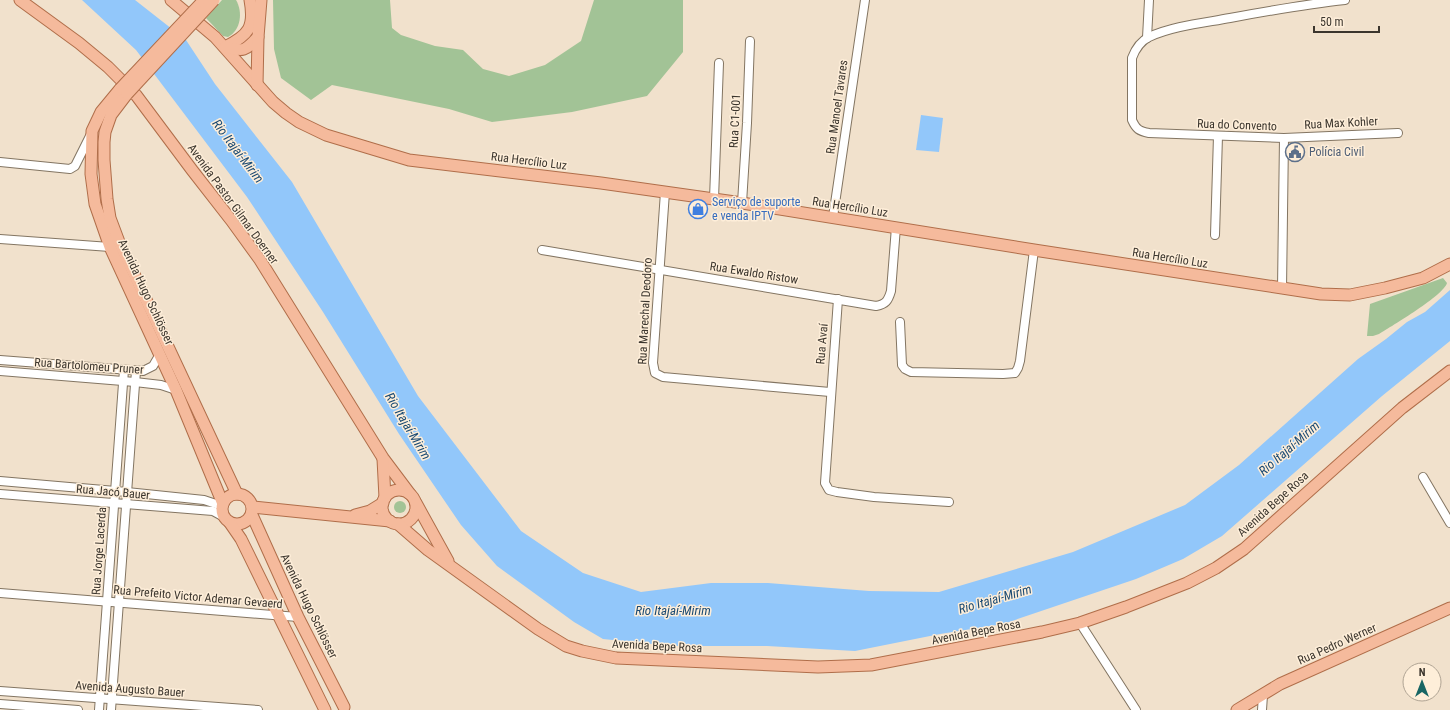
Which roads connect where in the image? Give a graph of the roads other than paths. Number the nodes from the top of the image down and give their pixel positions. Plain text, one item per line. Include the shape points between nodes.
1 (20, 0) edge
2 (171, 0) edge
3 (204, 0) edge
4 (214, 0) edge
5 (250, 0) edge
6 (261, 0) edge
7 (865, 0) edge
8 (1149, 0) edge
9 (1345, 0) edge
10 (258, 37) junction
11 (1147, 38) junction
12 (750, 41) dead end
13 (225, 47) junction
14 (720, 64) dead end
15 (257, 85) junction
16 (124, 92) junction
17 (92, 131) junction
18 (1398, 133) dead end
19 (1218, 136) junction
20 (1284, 138) junction
21 (0, 162) edge
22 (665, 192) junction
23 (714, 199) junction
24 (742, 202) junction
25 (833, 217) junction
26 (896, 227) junction
27 (1215, 235) dead end
28 (0, 239) edge
29 (110, 247) junction
30 (542, 250) dead end
31 (1034, 250) junction
32 (1450, 264) edge
33 (659, 270) junction
34 (1282, 289) junction
35 (838, 299) junction
36 (900, 322) dead end
37 (160, 354) junction
38 (0, 360) edge
39 (37, 363) junction
40 (124, 370) junction
41 (0, 371) edge
42 (136, 371) junction
43 (1450, 371) edge
44 (36, 374) junction
45 (124, 381) junction
46 (136, 382) junction
47 (176, 390) junction
48 (830, 392) junction
49 (383, 458) junction
50 (1423, 478) dead end
51 (2, 481) edge
52 (115, 491) junction
53 (127, 492) junction
54 (1, 494) edge
55 (237, 494) junction
56 (413, 499) junction
57 (384, 500) junction
58 (949, 502) dead end
59 (114, 504) junction
60 (126, 505) junction
61 (252, 511) junction
62 (225, 512) junction
63 (350, 517) junction
64 (394, 522) junction
65 (1450, 522) edge
66 (451, 565) junction
67 (0, 593) edge
68 (107, 602) junction
69 (119, 602) junction
70 (1450, 608) edge
71 (280, 615) junction
72 (298, 617) junction
73 (1080, 623) junction
74 (1, 692) edge
75 (28, 694) junction
76 (1263, 695) junction
77 (100, 699) junction
78 (112, 700) junction
79 (1, 704) edge
80 (28, 706) junction
81 (347, 708) edge
82 (217, 709) edge
83 (78, 710) edge
84 (99, 710) edge
85 (111, 710) edge
86 (258, 710) edge
87 (325, 710) edge
88 (331, 710) edge
89 (1136, 710) edge
90 (1237, 710) edge
91 (1262, 710) edge

1 - 49 main road, Avenida Pastor Gilmar Doerner via 79,43 136,94 260,260
2 - 13 main road, Rua Hercílio Luz
3 - 16 main road, bridge
4 - 16 main road, bridge
5 - 13 main road via 251,23 242,38
6 - 10 main road
7 - 25 street, Rua Manoel Tavares
8 - 11 street
9 - 11 street via 1206,22
10 - 13 main road via 245,50
10 - 15 main road
11 - 19 street, Rua do Convento via 1139,45 1132,58 1132,120 1136,128 1149,133
12 - 24 street, Rua C1-001
13 - 15 main road, Rua Hercílio Luz
14 - 23 street
15 - 22 main road, Rua Hercílio Luz via 286,113 315,130 399,157
16 - 17 main road, Avenida Hugo Schlösser via 101,112
16 - 55 main road, Avenida Hugo Schlösser via 105,132 105,181 110,218 118,242
17 - 21 street via 75,166 70,169
17 - 29 main road, Avenida Hugo Schlösser via 91,174 95,204
18 - 20 street, Rua Max Kohler
19 - 20 street, Rua do Convento
19 - 27 street
20 - 34 street, Rua do Convento
22 - 23 main road, Rua Hercílio Luz
22 - 33 street, Rua Marechal Deodoro
23 - 24 main road, Rua Hercílio Luz
24 - 25 main road, Rua Hercílio Luz
25 - 26 main road, Rua Hercílio Luz
26 - 31 main road, Rua Hercílio Luz
26 - 35 street, Rua Ewaldo Ristow via 891,292 888,300 876,306
28 - 29 street
29 - 37 main road, Avenida Hugo Schlösser
30 - 33 street, Rua Ewaldo Ristow
31 - 34 main road, Rua Hercílio Luz
31 - 36 street via 1020,361 1015,373 905,370 902,365
32 - 34 main road, Rua Hercílio Luz via 1423,278 1362,293 1335,294
33 - 35 street, Rua Ewaldo Ristow
33 - 48 street, Rua Marechal Deodoro via 653,363 658,376
35 - 48 street, Rua Avaí
37 - 42 street, Rua Bartolomeu Pruner via 153,366
37 - 47 main road, Avenida Hugo Schlösser
38 - 39 street, Rua Bartolomeu Pruner
39 - 40 street, Rua Bartolomeu Pruner
39 - 44 street
40 - 42 street, Rua Bartolomeu Pruner
40 - 45 street, Rua Jorge Lacerda
41 - 44 street, Rua Bartolomeu Pruner
42 - 46 street, Rua Jorge Lacerda
43 - 73 main road, Avenida Bepe Rosa via 1402,408 1232,558 1187,583
44 - 45 street, Rua Bartolomeu Pruner
45 - 46 street, Rua Bartolomeu Pruner
45 - 52 street, Rua Jorge Lacerda
46 - 47 street, Rua Bartolomeu Pruner
46 - 53 street, Rua Jorge Lacerda
47 - 62 main road, Avenida Hugo Schlösser
48 - 58 street, Rua Avaí via 825,472 825,483 829,490 874,497
49 - 56 main road, Avenida Pastor Gilmar Doerner
49 - 57 main road, Avenida Pastor Gilmar Doerner
50 - 65 street
51 - 52 street, Rua Jacó Bauer
51 - 54 street
52 - 53 street, Rua Jacó Bauer
52 - 59 street, Rua Jorge Lacerda
53 - 60 street, Rua Jorge Lacerda
53 - 62 street, Rua Jacó Bauer via 204,500
54 - 59 street, Rua Jacó Bauer
55 - 61 main road via 245,496 251,502
55 - 62 main road via 228,497
56 - 57 main road via 400,490 389,493
56 - 64 main road via 415,512 410,520 402,524
56 - 66 main road, Avenida Bepe Rosa
57 - 63 main road via 370,511
57 - 64 main road via 384,513
59 - 60 street, Rua Jacó Bauer
59 - 68 street, Rua Jorge Lacerda
60 - 62 street, Rua Jacó Bauer
60 - 69 street, Rua Jorge Lacerda
61 - 62 main road via 246,522 234,525
61 - 63 main road
61 - 72 main road, Avenida Hugo Schlösser
62 - 71 main road, Avenida Hugo Schlösser
63 - 64 main road
64 - 66 main road, Avenida Bepe Rosa
66 - 73 main road, Avenida Bepe Rosa via 554,639 582,651 616,658 803,666 871,665
67 - 68 street, Rua Prefeito Victor Ademar Gevaerd
68 - 69 street, Rua Prefeito Victor Ademar Gevaerd
68 - 77 street, Rua Jorge Lacerda
69 - 71 street, Rua Prefeito Victor Ademar Gevaerd
69 - 78 street, Rua Jorge Lacerda
70 - 76 main road, Rua Pedro Werner via 1280,684
71 - 72 street, Rua Prefeito Victor Ademar Gevaerd
71 - 87 main road, Avenida Hugo Schlösser
72 - 81 main road, Avenida Hugo Schlösser
73 - 89 street
74 - 75 street, Avenida Augusto Bauer
74 - 79 street
75 - 77 street, Avenida Augusto Bauer
75 - 80 street
76 - 90 main road, Rua Pedro Werner
76 - 91 street
77 - 78 street, Avenida Augusto Bauer
77 - 84 street, Rua Jorge Lacerda
78 - 82 street, Avenida Augusto Bauer
78 - 85 street, Rua Jorge Lacerda
79 - 80 street, Avenida Augusto Bauer
80 - 83 street, Avenida Augusto Bauer
81 - 88 main road via 339,706
82 - 86 street, Avenida Augusto Bauer

